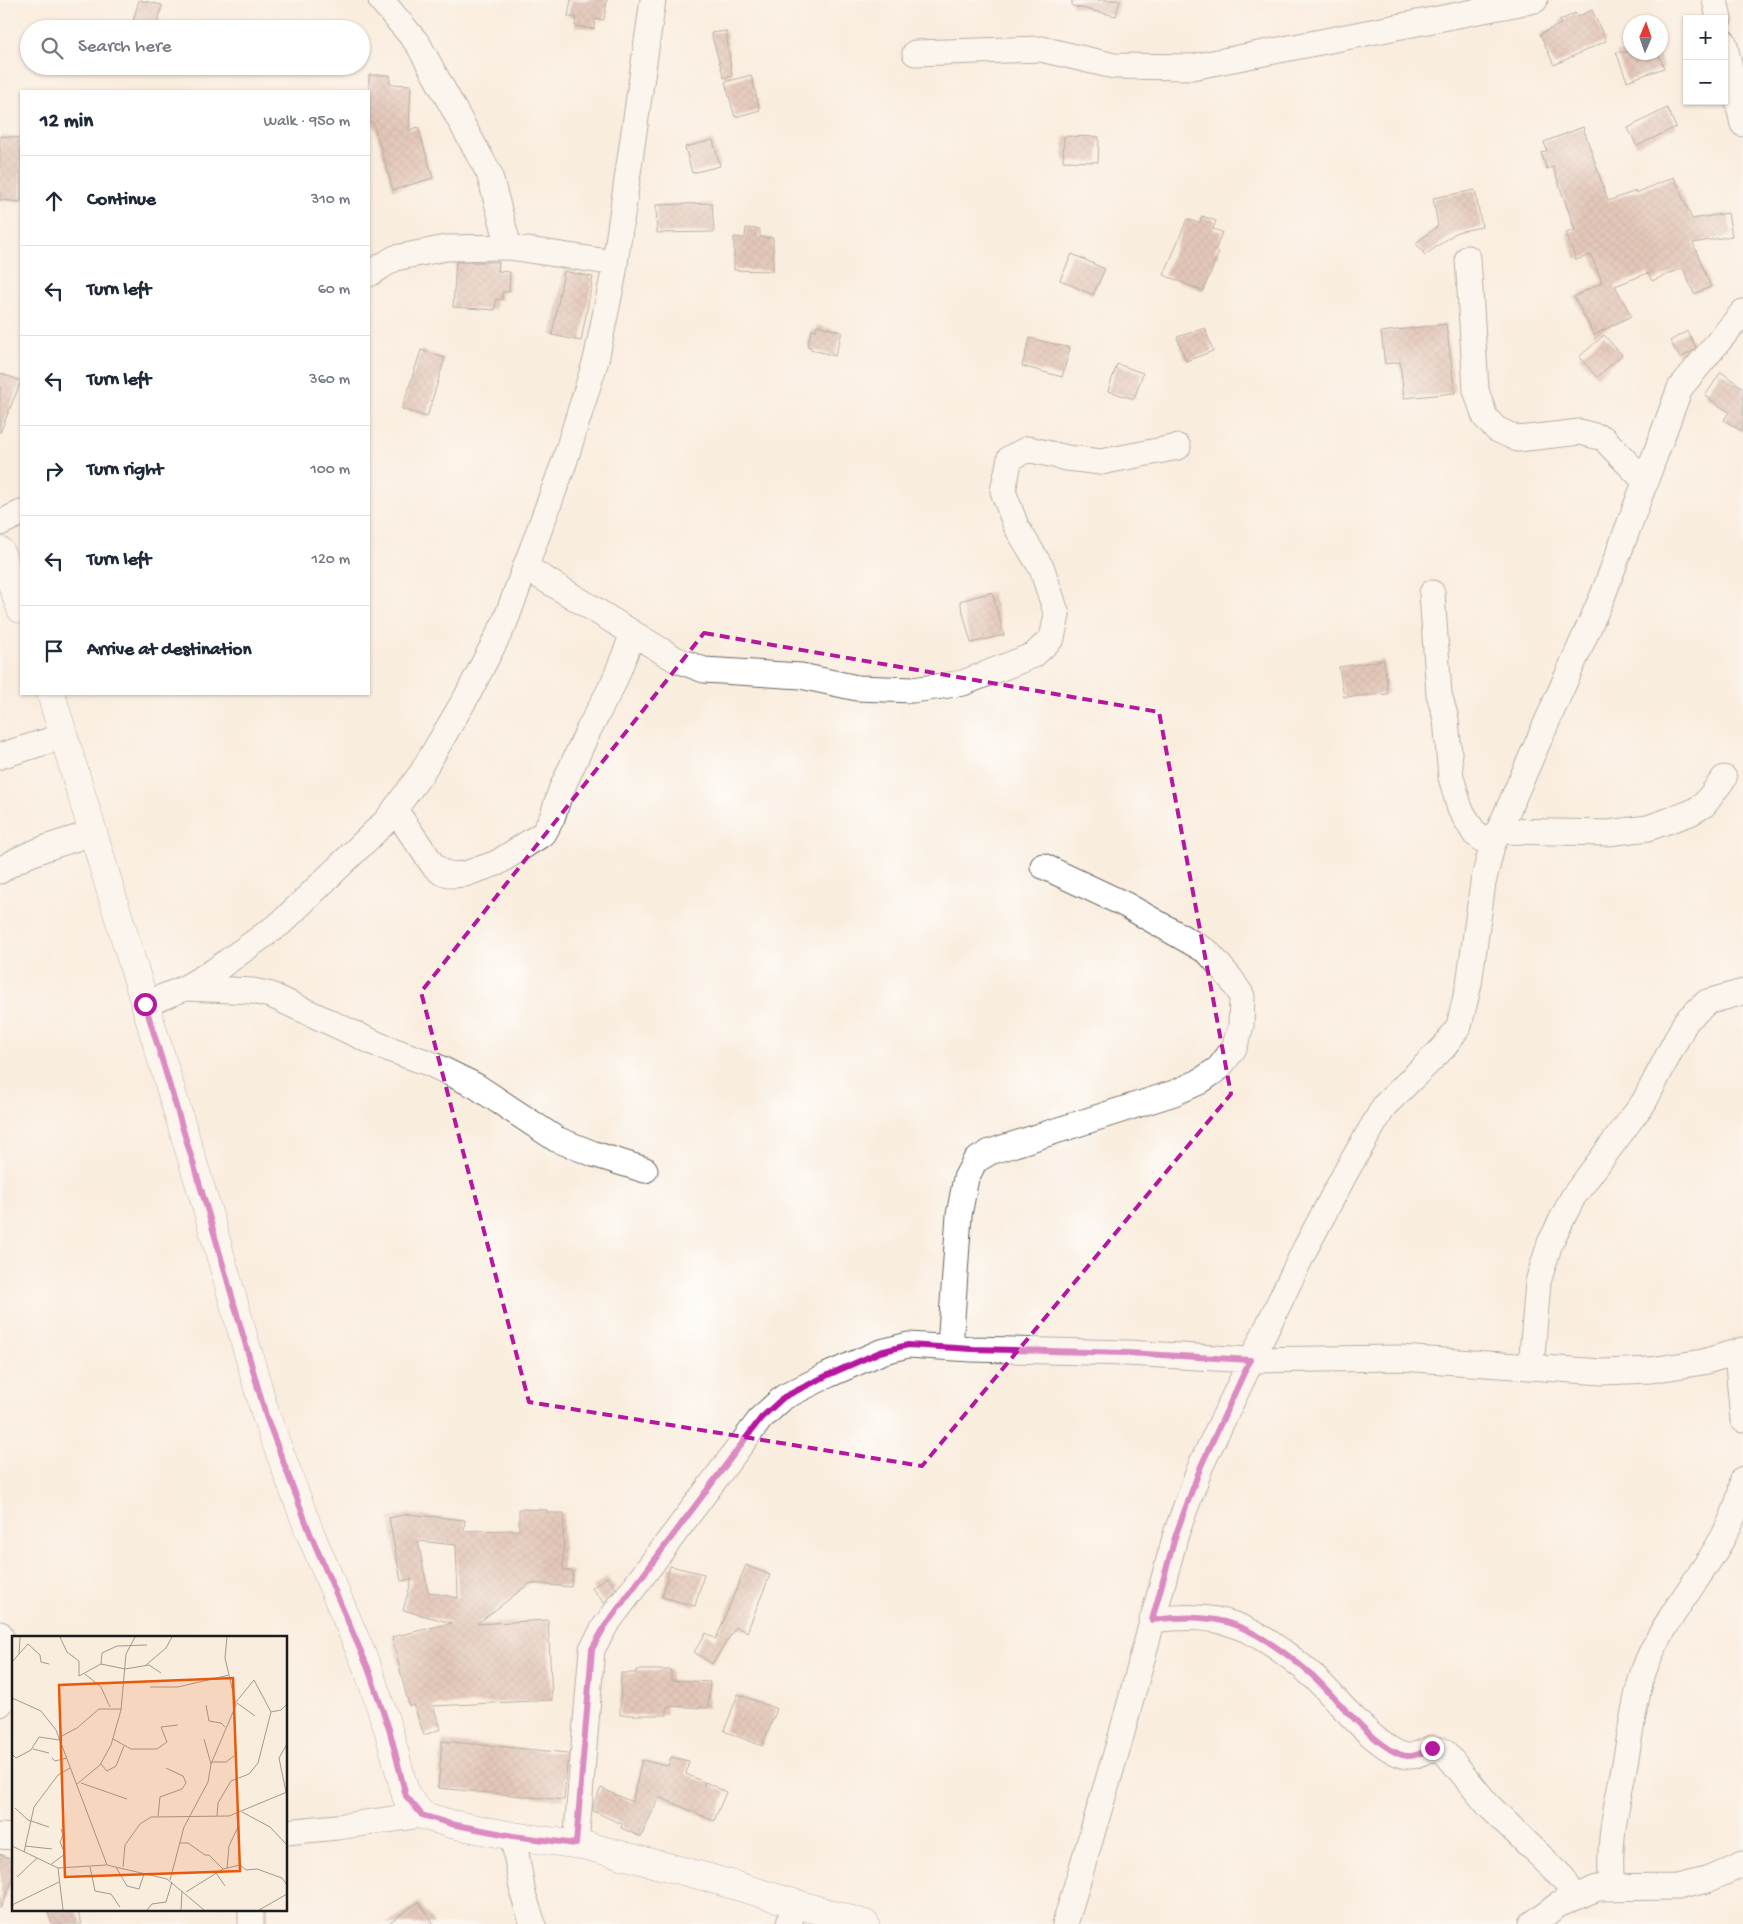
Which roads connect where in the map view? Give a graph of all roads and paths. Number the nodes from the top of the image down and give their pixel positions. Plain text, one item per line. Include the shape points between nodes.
1 (381, 0) edge
2 (653, 0) edge
3 (1535, 0) edge
4 (1715, 0) edge
5 (1718, 15) edge
6 (915, 53) dead end
7 (1728, 59) edge
8 (1743, 124) edge
9 (509, 247) junction
10 (1468, 258) dead end
11 (615, 263) junction
12 (370, 273) edge
13 (1743, 312) edge
14 (1178, 447) dead end
15 (1646, 482) junction
16 (20, 513) edge
17 (0, 523) edge
18 (0, 551) edge
19 (525, 567) junction
20 (1432, 593) dead end
21 (20, 606) edge
22 (633, 634) junction
23 (51, 695) edge
24 (64, 736) junction
25 (0, 756) edge
26 (1724, 778) dead end
27 (395, 810) junction
28 (93, 833) junction
29 (1495, 838) junction
30 (1044, 866) dead end
31 (0, 871) edge
32 (185, 988) junction
33 (1743, 992) edge
34 (145, 1004) junction
35 (645, 1170) dead end
36 (950, 1347) junction
37 (1740, 1351) edge
38 (1250, 1360) junction
39 (1531, 1367) junction
40 (1743, 1420) edge
41 (1743, 1479) edge
42 (1152, 1620) junction
43 (0, 1634) edge
44 (0, 1704) edge
45 (422, 1815) junction
46 (288, 1832) edge
47 (513, 1836) junction
48 (576, 1844) junction
49 (1743, 1864) edge
50 (1612, 1886) junction
51 (1574, 1898) junction
52 (792, 1914) edge
53 (533, 1924) edge
54 (865, 1924) edge
55 (1065, 1924) edge
56 (1532, 1924) edge

1 - 9 street via 418,44 489,173
2 - 11 street
3 - 6 street via 1192,67 1114,66 1041,49
4 - 5 street
7 - 8 street
9 - 11 street
9 - 12 street via 446,248 395,258
10 - 15 street via 1476,390 1485,417 1496,429 1518,439 1580,432 1603,438
11 - 19 street via 596,360 564,463
13 - 15 street via 1680,388
14 - 22 street via 1101,462 1028,449 1010,458 1003,491 1016,526 1042,569 1057,616 1052,638 1034,655 963,683 913,690 857,688 801,676 704,670 675,659
15 - 29 street via 1603,595
16 - 17 street
18 - 21 main road
19 - 22 street
19 - 27 street via 505,622 468,694 421,774
20 - 29 street via 1439,694 1446,719 1451,777 1460,809 1475,834
22 - 27 street via 544,833 497,863 453,875 441,872 433,865
23 - 24 main road
24 - 25 street
24 - 28 main road
26 - 29 street via 1704,805 1648,828
27 - 32 street via 281,923
28 - 31 street via 50,847
28 - 34 main road
29 - 38 street via 1483,883 1469,984 1459,1026 1444,1047 1385,1105 1306,1247
30 - 36 street via 1126,905 1208,952 1242,996 1241,1026 1234,1048 1219,1068 1199,1082 990,1152 975,1161 966,1178 959,1215
32 - 34 street
32 - 35 street via 271,994 476,1086 556,1139
33 - 39 street via 1707,1002 1686,1022 1644,1102 1573,1197 1550,1243 1538,1282
34 - 45 main road via 266,1416 310,1533 368,1668 390,1732 406,1796
36 - 38 street
36 - 48 street via 908,1345 880,1352 784,1397 761,1418 605,1626 592,1649
37 - 39 street via 1703,1362 1651,1370 1602,1372
37 - 40 street
38 - 39 street via 1400,1358
38 - 42 street via 1201,1466 1176,1534
41 - 50 street via 1735,1511 1721,1540 1669,1620 1644,1670 1610,1842
42 - 51 street via 1190,1616 1236,1626 1272,1645 1313,1676 1352,1717 1398,1753 1417,1755 1432,1748 1444,1751 1488,1805 1556,1871
42 - 55 street
43 - 44 street via 8,1656 6,1692
45 - 46 street
45 - 47 main road
47 - 48 main road
47 - 53 street via 523,1894
48 - 52 main road via 697,1875
49 - 50 street via 1707,1880 1677,1887
50 - 51 street via 1597,1888
51 - 56 street
52 - 54 main road

